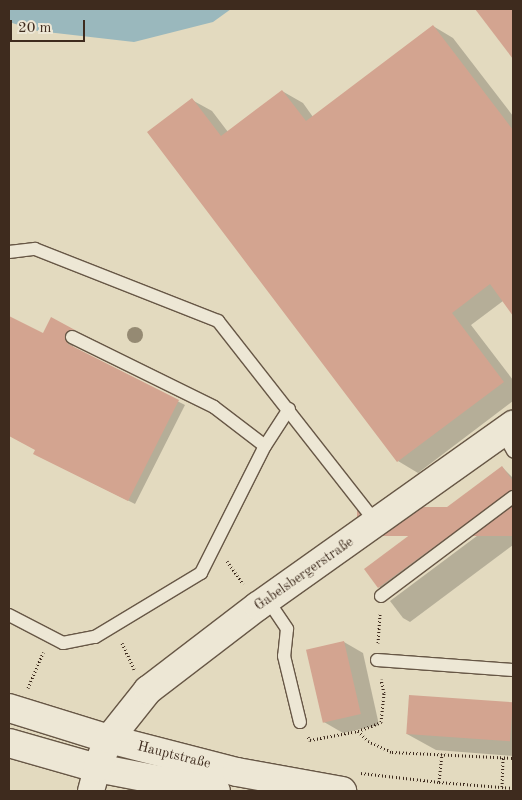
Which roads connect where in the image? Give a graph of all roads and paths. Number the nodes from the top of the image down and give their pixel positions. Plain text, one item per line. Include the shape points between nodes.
1 (9, 252) edge
2 (72, 337) dead end
3 (289, 409) junction
4 (510, 436) edge
5 (265, 446) junction
6 (513, 497) edge
7 (377, 524) junction
8 (216, 544) junction
9 (381, 596) joint
10 (262, 602) junction
11 (9, 615) edge
12 (113, 626) junction
13 (50, 636) junction
14 (377, 660) junction
15 (513, 670) edge
16 (148, 690) junction
17 (15, 710) edge
18 (300, 722) joint
19 (358, 731) junction
20 (109, 739) junction
21 (9, 743) edge
22 (503, 757) junction
23 (513, 758) edge
24 (94, 779) edge
25 (439, 782) dead end
26 (502, 787) junction
27 (513, 788) edge
28 (216, 791) edge
29 (342, 791) edge

1 - 3 lane via 36,249 218,320
2 - 5 lane via 214,407
3 - 5 lane
3 - 7 lane
4 - 7 main road, Gabelsbergerstraße
5 - 8 lane
6 - 9 lane
7 - 10 main road, Gabelsbergerstraße
8 - 10 path
8 - 12 lane via 201,573
9 - 14 path
10 - 16 main road, Gabelsbergerstraße
10 - 18 lane via 287,630 284,656
11 - 13 lane
12 - 13 lane via 96,637 62,643
12 - 16 path
13 - 17 path
14 - 15 lane
14 - 19 path via 384,693 382,722
16 - 20 main road, Gabelsbergerstraße
17 - 20 main road, Hauptstraße
18 - 19 path via 310,740
19 - 22 path via 368,742 392,752
20 - 24 main road, Gabelsbergerstraße
20 - 29 main road, Hauptstraße via 237,772
21 - 24 main road, Hauptstraße
22 - 23 path
22 - 26 path
24 - 28 main road, Hauptstraße
25 - 26 path
26 - 27 path

